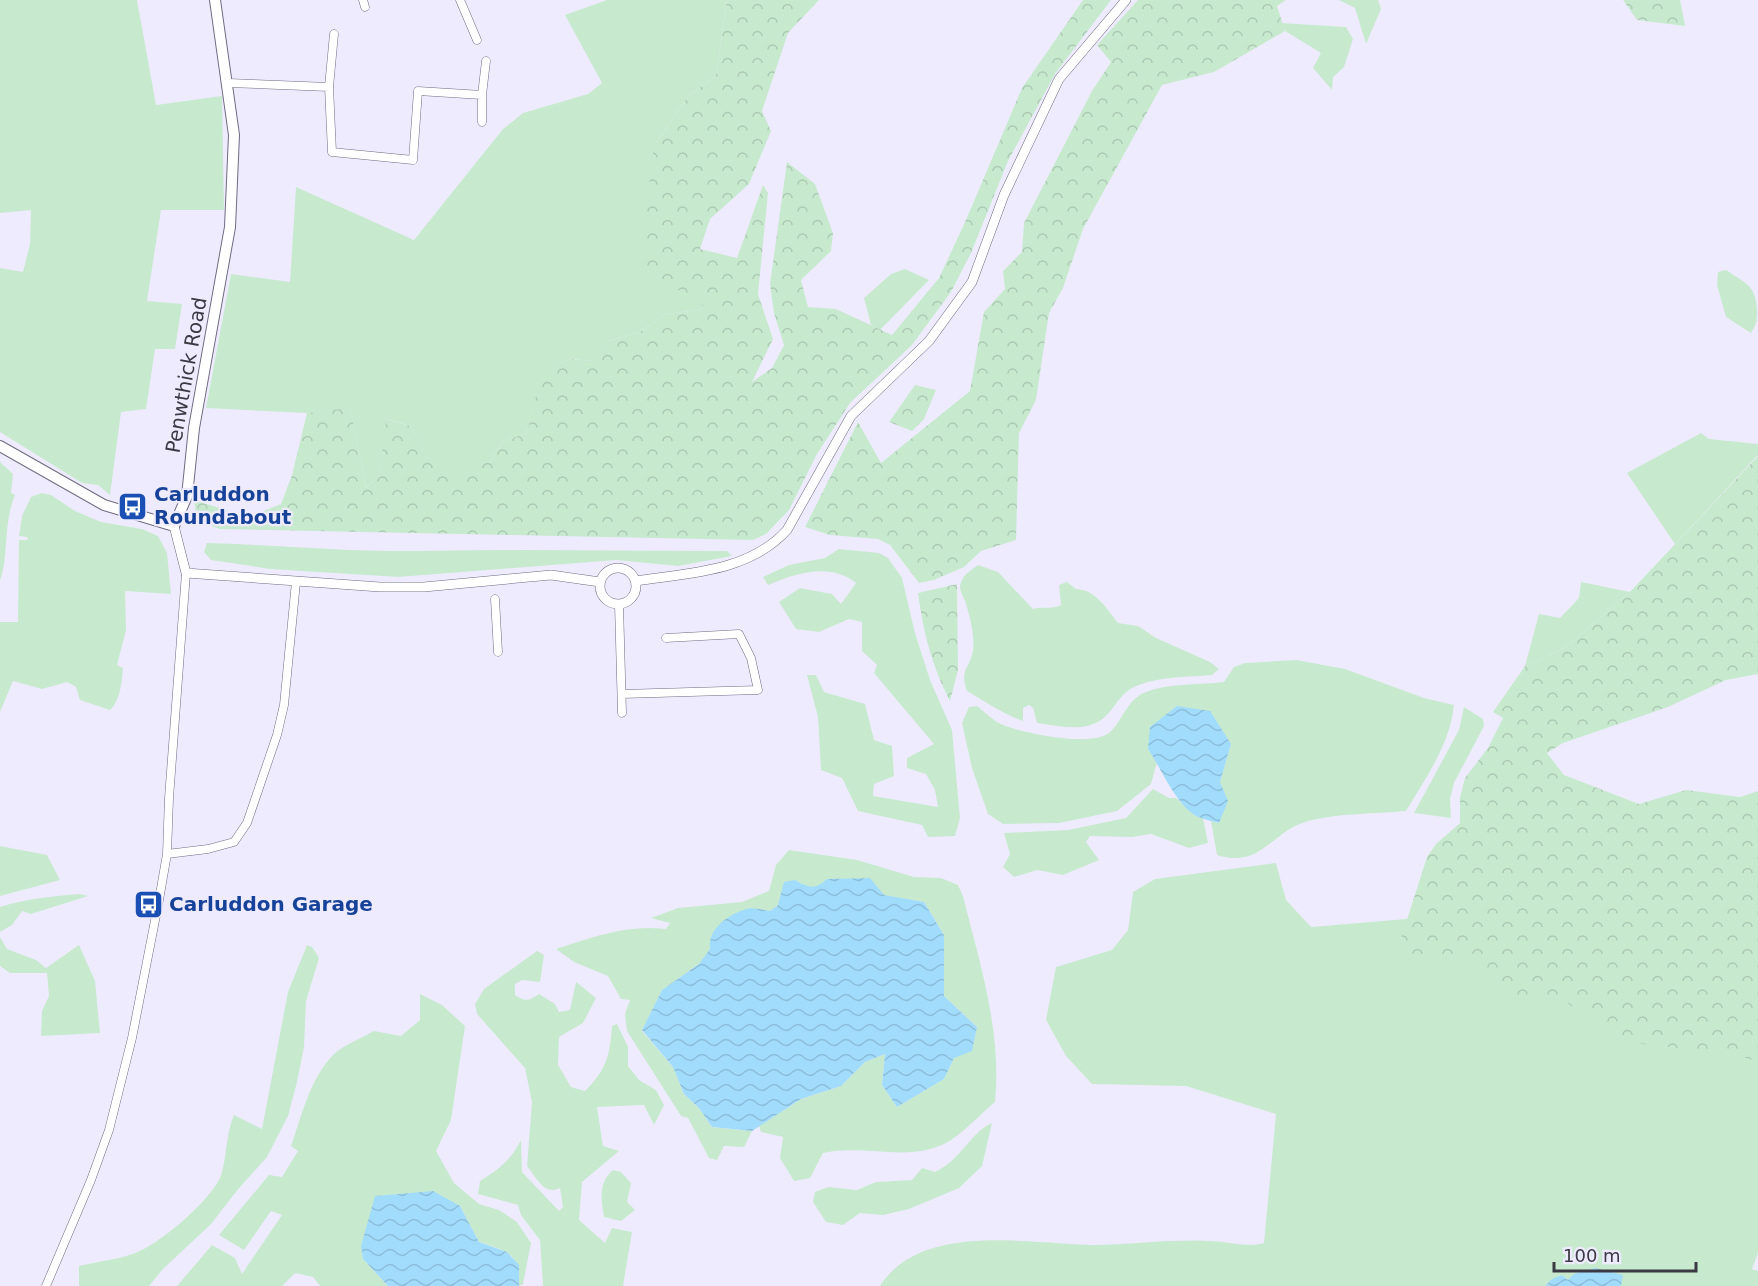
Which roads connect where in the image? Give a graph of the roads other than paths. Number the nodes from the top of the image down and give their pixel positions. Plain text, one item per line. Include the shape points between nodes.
1 (215, 0) edge
2 (460, 0) edge
3 (1126, 0) edge
4 (334, 34) dead end
5 (477, 40) dead end
6 (486, 61) dead end
7 (228, 82) junction
8 (329, 87) junction
9 (482, 95) junction
10 (482, 122) dead end
11 (0, 446) edge
12 (174, 526) junction
13 (186, 573) junction
14 (636, 581) junction
15 (296, 582) junction
16 (600, 582) junction
17 (495, 599) dead end
18 (619, 604) junction
19 (666, 638) dead end
20 (498, 652) dead end
21 (622, 694) junction
22 (622, 713) dead end
23 (167, 854) junction
24 (46, 1286) edge

1 - 7 main road, Penwthick Road
2 - 5 street
3 - 14 street via 1059,79 1004,195 972,282 929,341 851,416 787,530 748,560
4 - 8 street
6 - 9 street
7 - 8 street
7 - 12 main road, Penwthick Road via 234,135 230,227 187,496
8 - 9 street via 332,152 413,160 418,91
9 - 10 street
11 - 12 main road via 104,505
12 - 13 street
13 - 15 street
13 - 23 street
14 - 16 street via 625,569 615,568 605,573
14 - 18 street via 633,597
15 - 16 street via 424,587 551,575
15 - 23 street via 284,705 247,823 234,842
16 - 18 street via 604,598
17 - 20 street
18 - 21 street
19 - 21 street via 739,634 751,658 758,690
21 - 22 street
23 - 24 street via 132,1038 108,1130

